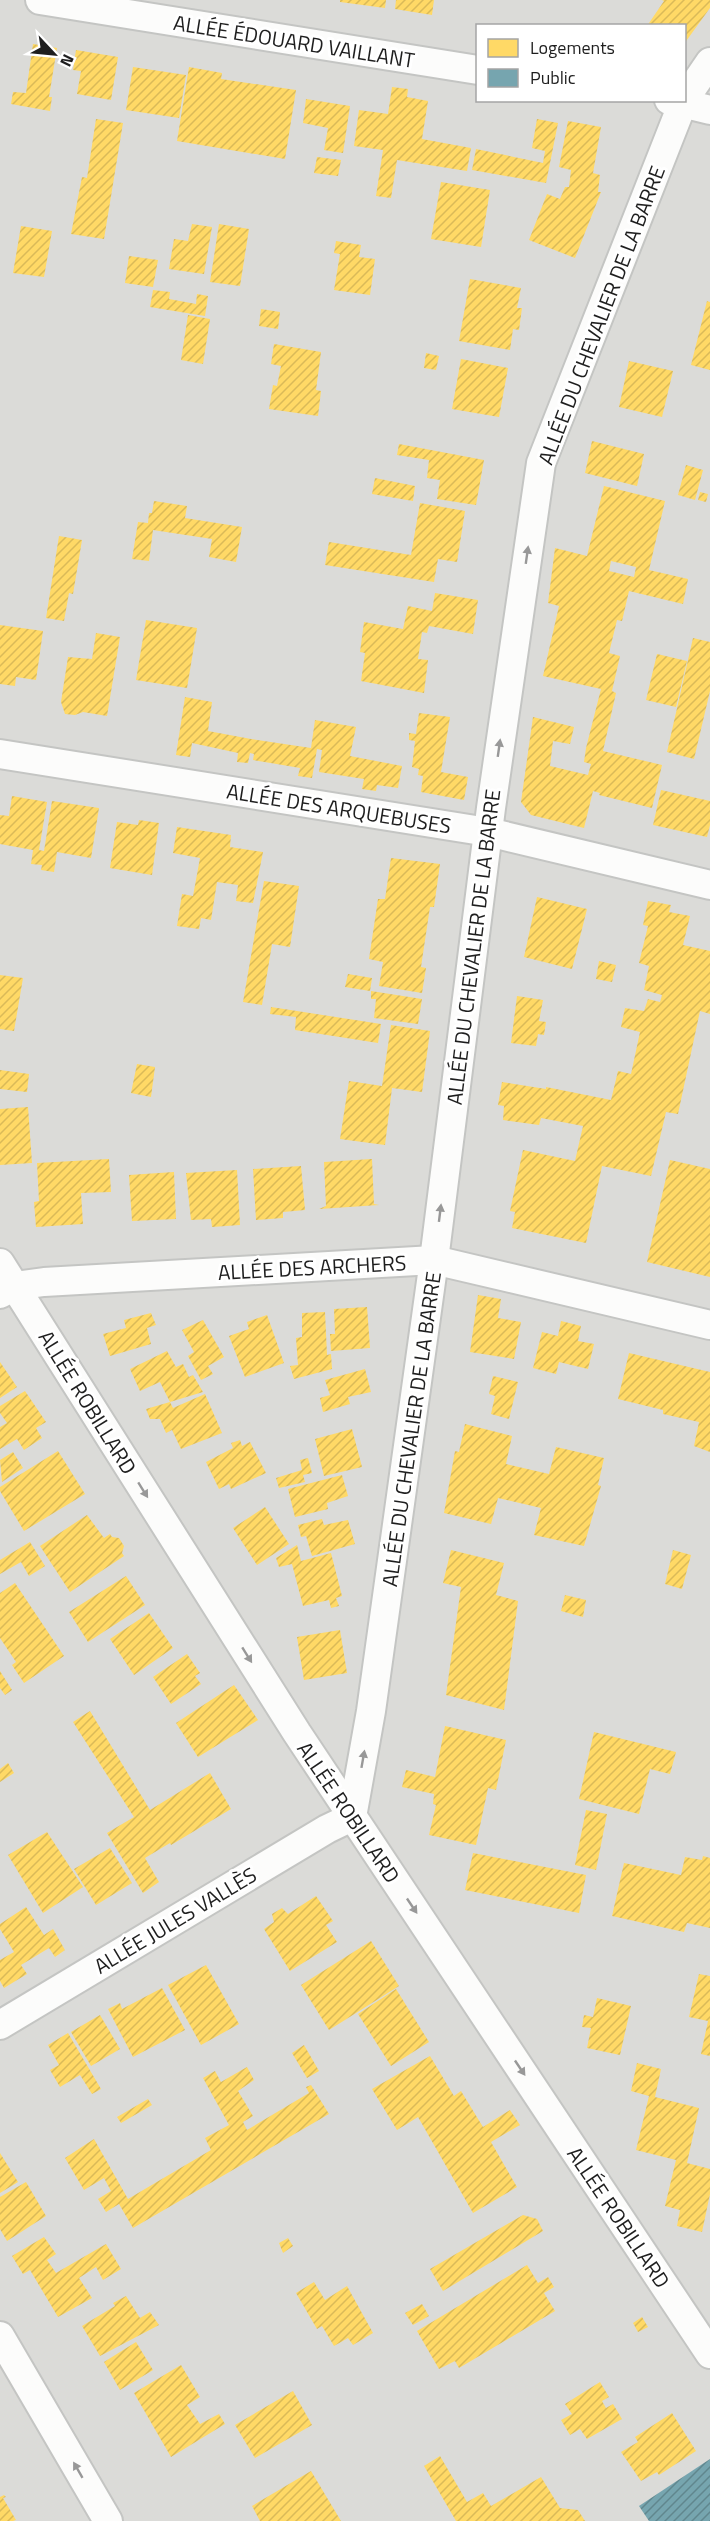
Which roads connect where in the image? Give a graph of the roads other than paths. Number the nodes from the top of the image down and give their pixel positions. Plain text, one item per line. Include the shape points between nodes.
1 (40, 0) edge
2 (710, 62) edge
3 (476, 70) edge
4 (686, 93) edge
5 (680, 102) edge
6 (683, 102) edge
7 (710, 110) edge
8 (0, 754) edge
9 (488, 832) junction
10 (710, 885) edge
11 (434, 1260) junction
12 (5, 1281) edge
13 (710, 1325) edge
14 (352, 1817) junction
15 (0, 2025) edge
16 (0, 2336) edge
17 (710, 2354) edge
18 (108, 2521) edge

1 - 3 street, ALLÉE ÉDOUARD VAILLANT
2 - 4 street, ALLÉE DU CHEVALIER DE LA BARRE
9 -> 5 street, ALLÉE DU CHEVALIER DE LA BARRE via 541,463
6 - 7 street
8 - 9 street, ALLÉE DES ARQUEBUSES
9 - 10 street, ALLÉE DES ARQUEBUSES
11 -> 9 street, ALLÉE DU CHEVALIER DE LA BARRE
11 - 12 street, ALLÉE DES ARCHERS
11 - 13 street, ALLÉE DES ARCHERS
14 -> 11 street, ALLÉE DU CHEVALIER DE LA BARRE via 371,1711
12 -> 14 street, ALLÉE ROBILLARD
14 - 15 street, ALLÉE JULES VALLÈS via 327,1828
14 -> 17 street, ALLÉE ROBILLARD
18 -> 16 street

